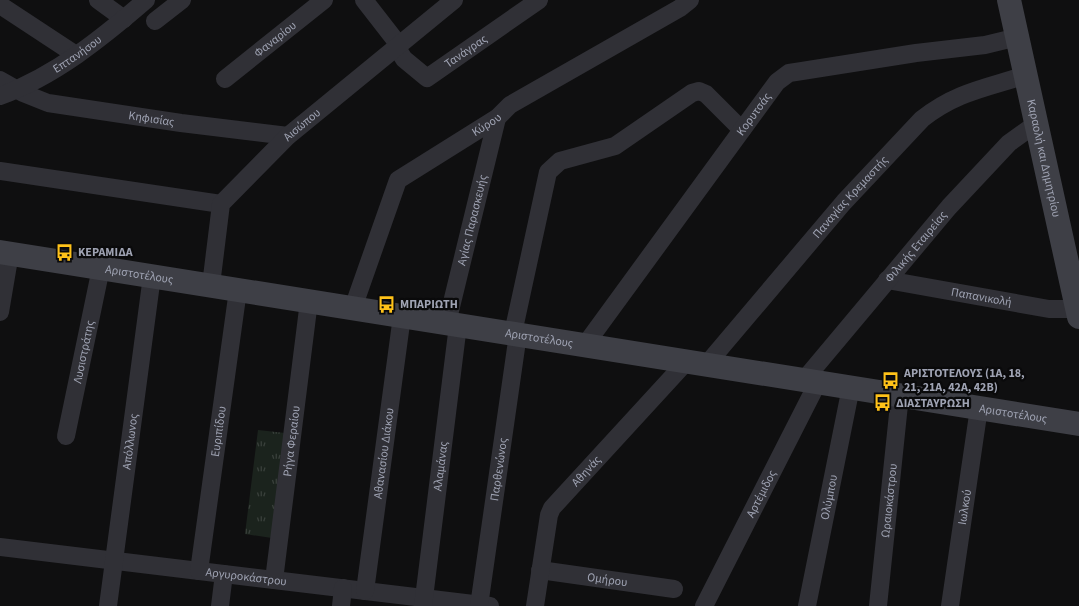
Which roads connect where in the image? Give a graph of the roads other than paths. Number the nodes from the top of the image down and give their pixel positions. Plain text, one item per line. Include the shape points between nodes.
1 (98, 0) edge
2 (146, 0) edge
3 (182, 0) edge
4 (324, 0) edge
5 (364, 0) edge
6 (454, 0) edge
7 (539, 0) edge
8 (690, 0) edge
9 (1010, 0) edge
10 (0, 5) edge
11 (124, 19) junction
12 (155, 21) dead end
13 (1018, 37) junction
14 (398, 47) junction
15 (76, 55) junction
16 (1026, 75) junction
17 (224, 79) dead end
18 (0, 80) edge
19 (8, 93) edge
20 (498, 118) junction
21 (1037, 123) junction
22 (742, 130) junction
23 (288, 136) junction
24 (0, 171) edge
25 (221, 204) junction
26 (1072, 251) edge
27 (5, 253) edge
28 (101, 268) junction
29 (152, 276) junction
30 (886, 280) junction
31 (211, 286) junction
32 (238, 290) junction
33 (310, 301) junction
34 (353, 308) junction
35 (1078, 311) edge
36 (0, 312) edge
37 (402, 316) junction
38 (452, 324) junction
39 (516, 334) junction
40 (585, 345) junction
41 (697, 363) junction
42 (811, 381) junction
43 (852, 387) junction
44 (900, 395) junction
45 (979, 408) junction
46 (1079, 424) edge
47 (66, 436) dead end
48 (0, 547) edge
49 (113, 561) junction
50 (540, 570) junction
51 (199, 571) junction
52 (224, 574) junction
53 (274, 580) junction
54 (343, 588) junction
55 (674, 589) dead end
56 (365, 591) junction
57 (423, 602) edge
58 (108, 606) edge
59 (220, 606) edge
60 (340, 606) edge
61 (483, 606) edge
62 (535, 606) edge
63 (704, 606) edge
64 (807, 606) edge
65 (878, 606) edge
66 (950, 606) edge

1 - 11 street
2 - 11 street, Επτανήσου
3 - 12 street
4 - 17 street, Φαναρίου
5 - 14 street, Τανάγρας
6 - 14 street, Αισώπου
7 - 14 street, Τανάγρας via 427,78 404,59
8 - 20 street, Κύρου via 510,104
9 - 13 main road, Καραολή και Δημητρίου
10 - 15 street
11 - 15 street, Επτανήσου
13 - 16 main road, Καραολή και Δημητρίου
13 - 22 street, Κορυτσάς via 985,45 789,73 777,82
14 - 23 street, Αισώπου
15 - 19 street, Επτανήσου
16 - 21 main road, Καραολή και Δημητρίου
16 - 41 street, Παναγίας Κρεμαστής via 962,94 922,119
18 - 19 street, Κηφισίας
19 - 23 street, Κηφισίας via 54,104
20 - 34 street, Κύρου via 398,180
20 - 38 street, Αγίας Παρασκευής
21 - 26 main road, Καραολή και Δημητρίου
21 - 30 street, Φιλικής Εταιρείας via 1000,152
22 - 39 street, Παρθενώνος via 699,91 615,146 560,161 553,166 548,172
22 - 40 street, Κορυτσάς
23 - 25 street, Αισώπου
24 - 25 street
25 - 31 street
26 - 35 main road, Καραολή και Δημητρίου
27 - 28 main road, Αριστοτέλους
27 - 36 street
28 - 29 main road, Αριστοτέλους
28 - 47 street, Λυσιστράτης
29 - 31 main road, Αριστοτέλους
29 - 49 street, Απόλλωνος
30 - 35 street, Παπανικολή
30 - 42 street, Φιλικής Εταιρείας
31 - 32 main road, Αριστοτέλους
32 - 33 main road, Αριστοτέλους
32 - 51 street, Ευριπίδου
33 - 34 main road, Αριστοτέλους
33 - 53 street, Ρήγα Φεραίου
34 - 37 main road, Αριστοτέλους
37 - 38 main road, Αριστοτέλους
37 - 56 street, Αθανασίου Διάκου
38 - 39 main road, Αριστοτέλους
38 - 57 street, Αλαμάνας
39 - 40 main road, Αριστοτέλους
39 - 61 street, Παρθενώνος
40 - 41 main road, Αριστοτέλους
41 - 42 main road, Αριστοτέλους
41 - 50 street, Αθηνάς via 552,508
42 - 43 main road, Αριστοτέλους
42 - 63 street, Αρτέμιδος
43 - 44 main road, Αριστοτέλους
43 - 64 street, Ολύμπου
44 - 45 main road, Αριστοτέλους
44 - 65 street, Ωραιοκάστρου
45 - 46 main road, Αριστοτέλους
45 - 66 street, Ιωλκού
48 - 49 street, Αργυροκάστρου
49 - 51 street, Αργυροκάστρου
49 - 58 street, Απόλλωνος
50 - 55 street, Ομήρου
50 - 62 street, Αθηνάς
51 - 52 street, Αργυροκάστρου
52 - 53 street, Αργυροκάστρου
52 - 59 street
53 - 54 street, Αργυροκάστρου
54 - 56 street, Αργυροκάστρου
54 - 60 street
56 - 57 street, Αργυροκάστρου
57 - 61 street, Αργυροκάστρου

